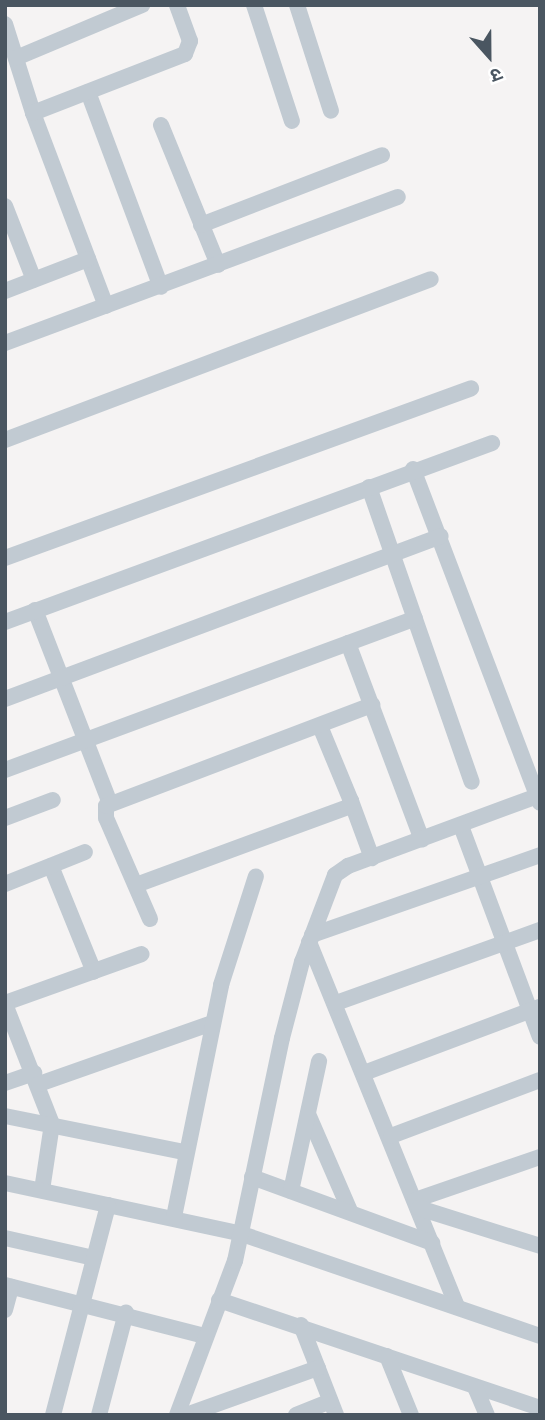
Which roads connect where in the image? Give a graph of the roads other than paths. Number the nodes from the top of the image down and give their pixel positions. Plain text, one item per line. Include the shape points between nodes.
1 (142, 5) edge
2 (177, 5) edge
3 (254, 5) edge
4 (297, 5) edge
5 (5, 24) edge
6 (16, 58) junction
7 (88, 92) junction
8 (331, 111) dead end
9 (33, 113) junction
10 (292, 121) dead end
11 (161, 125) dead end
12 (382, 155) dead end
13 (398, 197) dead end
14 (5, 206) edge
15 (201, 225) junction
16 (88, 259) junction
17 (218, 265) junction
18 (431, 279) dead end
19 (34, 280) junction
20 (161, 286) junction
21 (5, 291) edge
22 (106, 306) junction
23 (5, 343) edge
24 (471, 388) dead end
25 (5, 440) edge
26 (492, 443) dead end
27 (413, 469) junction
28 (369, 487) junction
29 (440, 536) junction
30 (392, 554) junction
31 (5, 558) edge
32 (35, 610) junction
33 (415, 618) junction
34 (5, 622) edge
35 (348, 643) junction
36 (61, 677) junction
37 (5, 699) edge
38 (372, 705) junction
39 (320, 726) junction
40 (84, 740) junction
41 (5, 769) edge
42 (471, 782) dead end
43 (53, 800) dead end
44 (538, 800) edge
45 (351, 802) junction
46 (110, 803) junction
47 (5, 818) edge
48 (461, 826) junction
49 (422, 840) junction
50 (85, 852) dead end
51 (540, 855) edge
52 (372, 858) junction
53 (51, 866) junction
54 (256, 876) dead end
55 (478, 879) junction
56 (5, 884) edge
57 (136, 885) junction
58 (150, 919) dead end
59 (540, 930) edge
60 (311, 939) junction
61 (504, 945) junction
62 (142, 954) dead end
63 (94, 972) junction
64 (5, 1003) edge
65 (336, 1003) junction
66 (535, 1009) edge
67 (212, 1023) junction
68 (540, 1037) edge
69 (319, 1062) dead end
70 (364, 1073) junction
71 (36, 1079) junction
72 (540, 1080) edge
73 (5, 1083) edge
74 (308, 1114) junction
75 (5, 1116) edge
76 (52, 1124) junction
77 (391, 1136) junction
78 (184, 1152) junction
79 (540, 1157) edge
80 (252, 1177) junction
81 (5, 1183) edge
82 (42, 1191) junction
83 (291, 1191) junction
84 (417, 1204) junction
85 (108, 1205) junction
86 (350, 1211) junction
87 (174, 1217) junction
88 (540, 1233) edge
89 (242, 1234) junction
90 (5, 1238) edge
91 (521, 1240) junction
92 (432, 1243) junction
93 (540, 1246) edge
94 (94, 1258) junction
95 (8, 1286) edge
96 (219, 1300) junction
97 (83, 1302) junction
98 (457, 1307) junction
99 (5, 1310) edge
100 (126, 1313) junction
101 (301, 1325) junction
102 (205, 1336) junction
103 (540, 1336) edge
104 (387, 1356) junction
105 (318, 1368) junction
106 (475, 1387) junction
107 (333, 1408) edge
108 (540, 1408) edge
109 (53, 1415) edge
110 (99, 1415) edge
111 (177, 1415) edge
112 (186, 1415) edge
113 (296, 1415) edge
114 (411, 1415) edge
115 (487, 1415) edge

1 - 6 street
2 - 7 street via 190,41 185,54
3 - 10 street
4 - 8 street
5 - 6 street
6 - 9 street
7 - 9 street
7 - 20 street
9 - 16 street
11 - 15 street
12 - 15 street
13 - 17 street
14 - 19 street
15 - 17 street
16 - 19 street
16 - 22 street
17 - 20 street
18 - 25 street
19 - 21 street
20 - 22 street
22 - 23 street
24 - 31 street
26 - 27 street
27 - 28 street
27 - 29 street
28 - 30 street
28 - 32 street
29 - 30 street
29 - 44 street
30 - 33 street
30 - 36 street
32 - 34 street
32 - 36 street
33 - 35 street
33 - 42 street
35 - 38 street
35 - 40 street
36 - 37 street
36 - 40 street
38 - 39 street
38 - 49 street
39 - 45 street
39 - 46 street
40 - 41 street
40 - 46 street
43 - 47 street
44 - 48 street
45 - 52 street
45 - 57 street via 339,811
46 - 57 street via 104,811
48 - 49 street
48 - 55 street
49 - 52 street
50 - 53 street
51 - 55 street
52 - 60 street via 335,875
53 - 56 street
53 - 63 street
54 - 67 street
55 - 60 street
55 - 61 street
57 - 58 street
59 - 61 street
60 - 65 street
60 - 80 street via 282,1038
61 - 65 street
61 - 66 street
62 - 63 street
63 - 64 street
64 - 71 street
65 - 70 street
66 - 68 street
66 - 70 street
67 - 71 street
67 - 78 street
69 - 74 street
70 - 77 street
71 - 73 street
71 - 76 street
72 - 77 street
74 - 83 street
74 - 86 street
75 - 76 street
76 - 78 street
76 - 82 street
77 - 84 street
78 - 87 street
79 - 84 street
80 - 83 street
80 - 89 street
81 - 82 street
82 - 85 street
83 - 86 street
84 - 91 street
84 - 92 street
85 - 87 street
85 - 94 street
86 - 92 street
87 - 89 street
88 - 91 street
89 - 96 street
89 - 98 street
90 - 94 street
91 - 93 street
92 - 98 street
94 - 97 street
95 - 97 street
95 - 99 street
96 - 101 street
96 - 102 street
97 - 100 street
97 - 109 street
98 - 103 street
100 - 102 street
100 - 110 street
101 - 104 street
101 - 105 street
102 - 111 street
104 - 106 street
104 - 114 street
105 - 107 street
105 - 112 street
106 - 108 street
106 - 115 street
107 - 113 street

